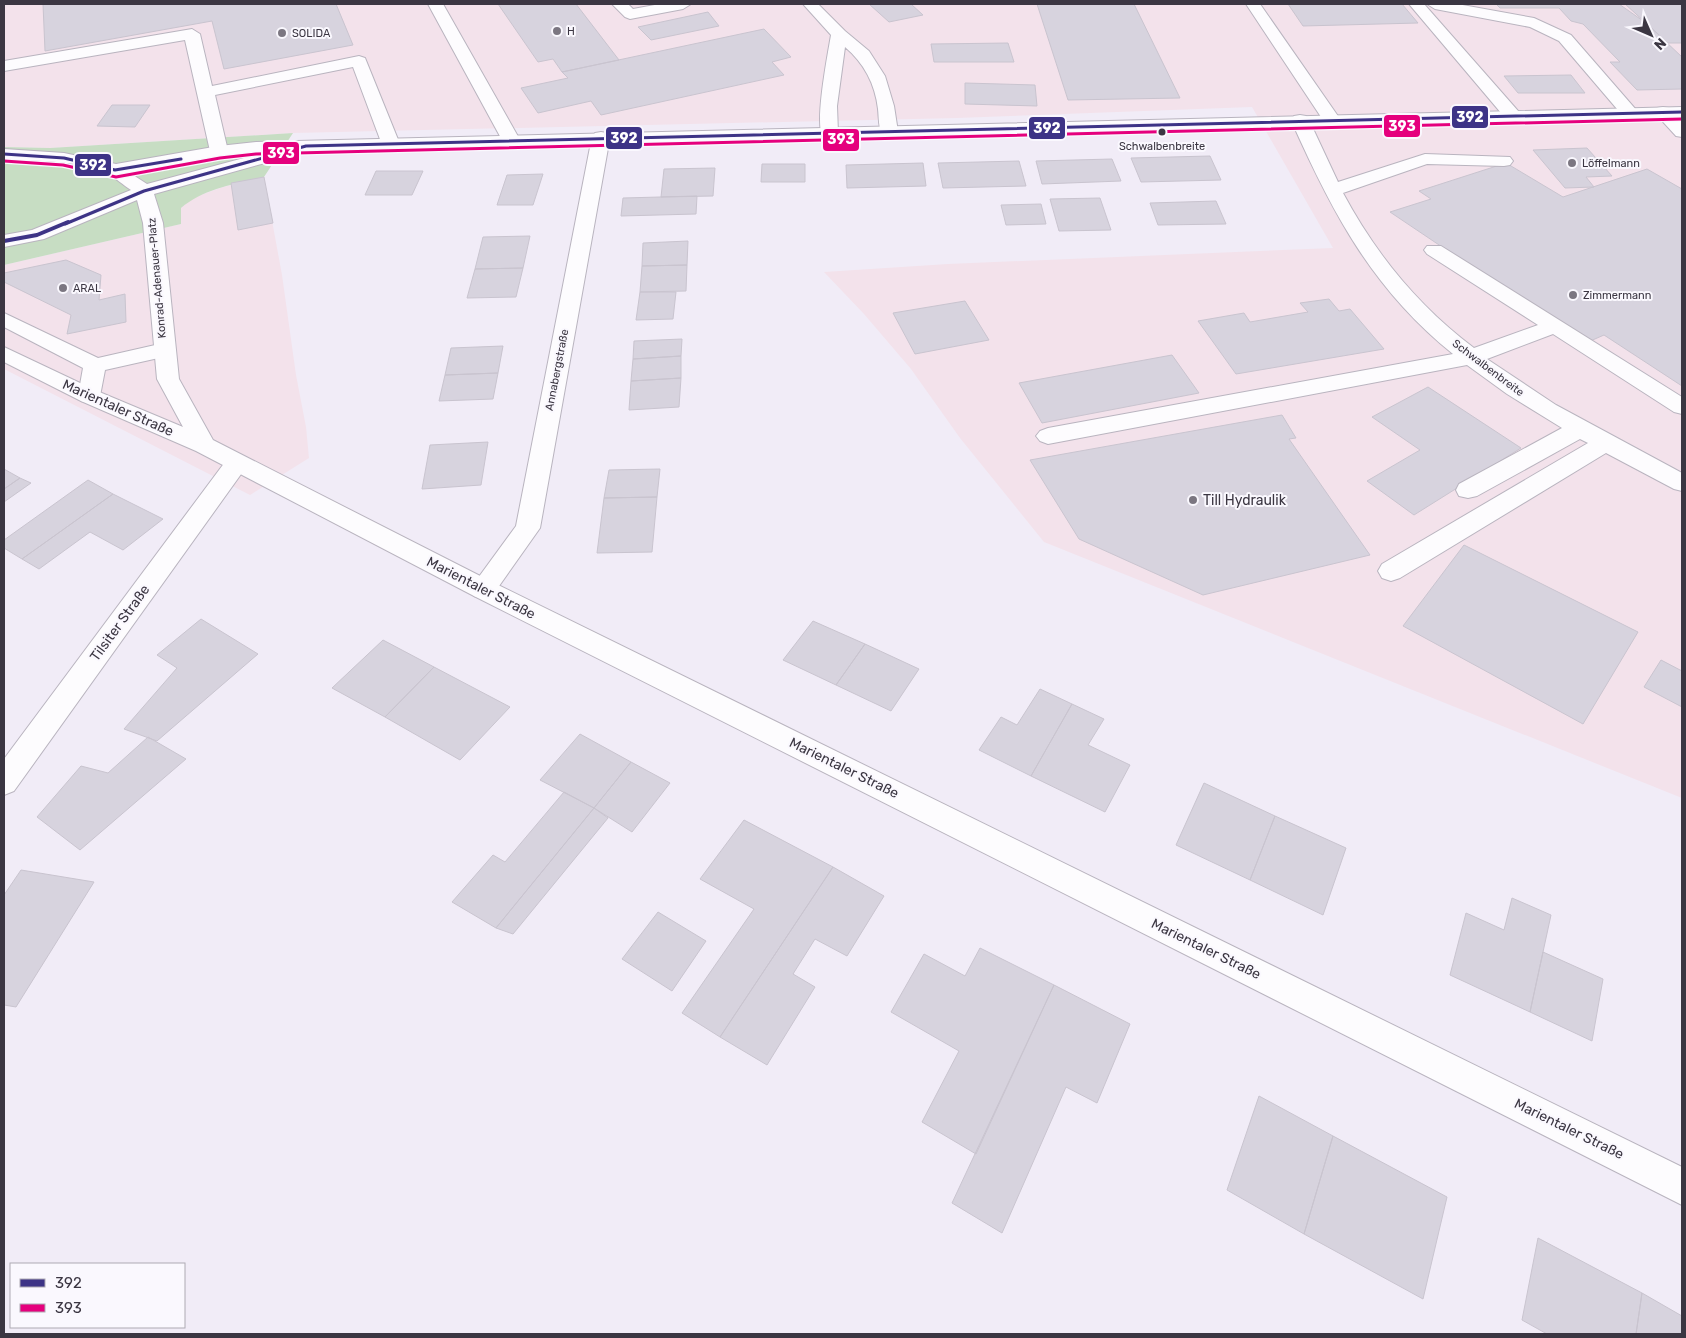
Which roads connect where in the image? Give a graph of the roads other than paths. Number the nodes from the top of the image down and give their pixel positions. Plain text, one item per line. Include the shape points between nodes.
1 (435, 4) edge
2 (620, 4) edge
3 (683, 4) edge
4 (810, 4) edge
5 (1253, 4) edge
6 (1416, 4) edge
7 (1435, 4) edge
8 (839, 34) junction
9 (4, 66) edge
10 (206, 92) junction
11 (1629, 112) junction
12 (1663, 112) junction
13 (1682, 112) edge
14 (1513, 116) junction
15 (1331, 119) junction
16 (1300, 120) junction
17 (889, 132) junction
18 (1682, 132) edge
19 (829, 133) junction
20 (601, 137) junction
21 (511, 140) junction
22 (390, 142) junction
23 (306, 146) junction
24 (219, 150) junction
25 (4, 154) edge
26 (1504, 161) dead end
27 (115, 170) junction
28 (1333, 190) junction
29 (144, 191) junction
30 (4, 241) edge
31 (1434, 250) dead end
32 (4, 319) edge
33 (1553, 327) junction
34 (164, 350) junction
35 (4, 354) edge
36 (1471, 357) junction
37 (95, 364) junction
38 (89, 396) junction
39 (1682, 407) edge
40 (1579, 429) junction
41 (1048, 436) dead end
42 (1606, 443) junction
43 (204, 445) junction
44 (236, 464) junction
45 (1682, 483) edge
46 (1468, 490) dead end
47 (1392, 571) dead end
48 (483, 589) junction
49 (4, 782) edge
50 (1682, 1186) edge

1 - 21 main road
2 - 3 main road via 630,14
4 - 8 main road
5 - 15 main road
6 - 14 main road
7 - 11 main road via 1534,23 1565,38
8 - 17 main road via 863,54 877,76 886,106
8 - 19 main road via 829,106
9 - 10 main road via 192,34
10 - 22 main road via 360,61
10 - 24 main road
11 - 12 main road
11 - 14 main road
12 - 13 main road
12 - 18 main road
14 - 15 main road
15 - 16 main road
16 - 17 main road
16 - 28 main road, Schwalbenbreite
17 - 19 main road
19 - 20 main road
20 - 21 main road
20 - 48 main road, Annabergstraße via 528,528
21 - 22 main road
22 - 23 main road
23 - 24 main road
23 - 29 main road
24 - 27 main road
25 - 27 main road via 64,158
26 - 28 main road via 1425,159
27 - 29 main road
28 - 36 main road, Schwalbenbreite via 1357,234 1389,277 1424,317
29 - 30 main road via 37,235
29 - 34 main road, Konrad-Adenauer-Platz via 153,223
31 - 33 main road
32 - 37 main road
33 - 36 main road
33 - 39 main road
34 - 37 main road
34 - 43 main road, Konrad-Adenauer-Platz via 168,378
35 - 38 main road, Marientaler Straße
36 - 40 main road, Schwalbenbreite
36 - 41 main road
37 - 38 main road
38 - 43 main road, Marientaler Straße
40 - 42 main road, Schwalbenbreite
40 - 46 main road
42 - 45 main road, Schwalbenbreite
42 - 47 main road
43 - 44 main road, Marientaler Straße
44 - 48 main road, Marientaler Straße
44 - 49 main road, Tilsiter Straße
48 - 50 main road, Marientaler Straße

